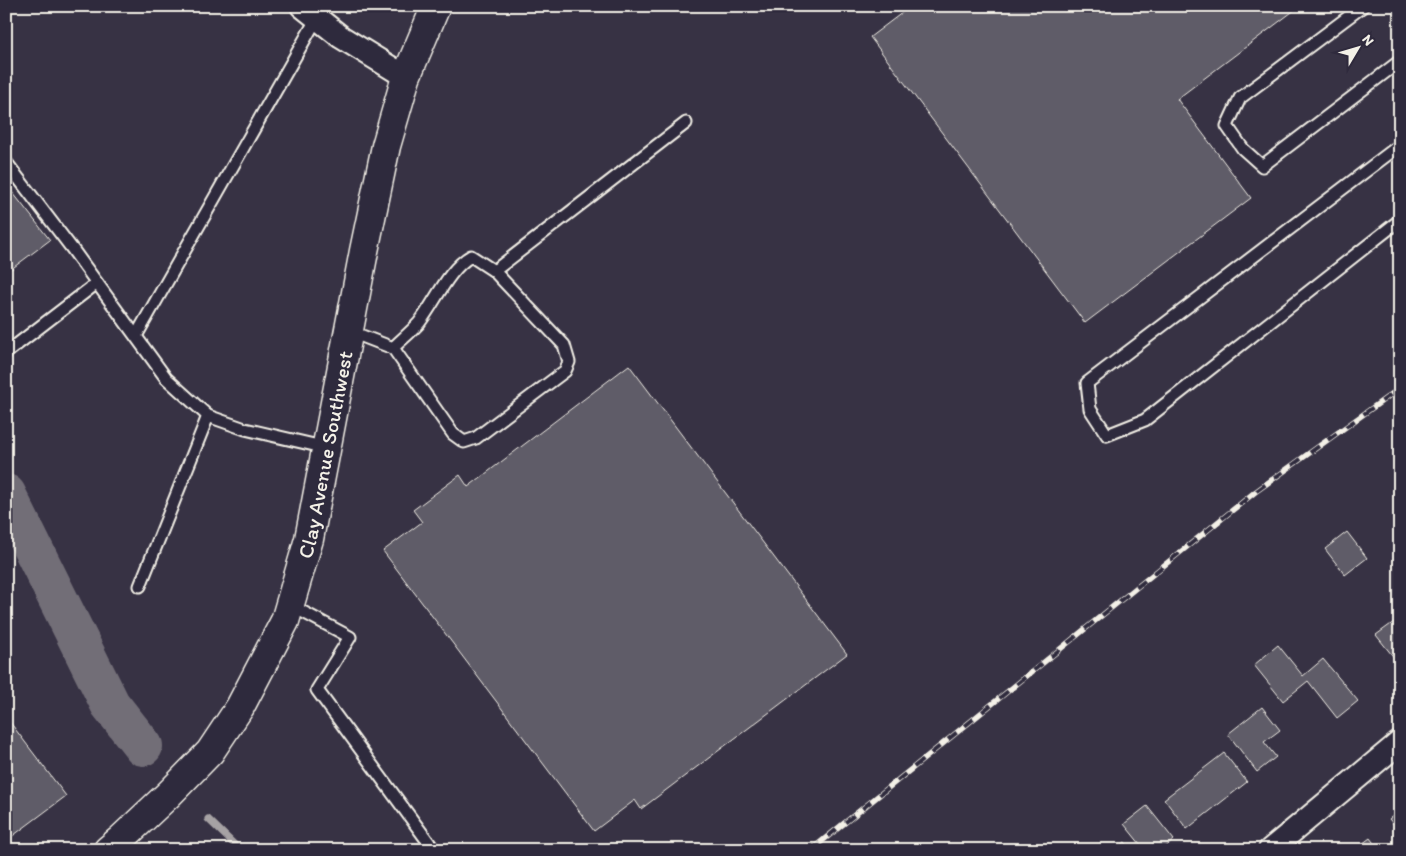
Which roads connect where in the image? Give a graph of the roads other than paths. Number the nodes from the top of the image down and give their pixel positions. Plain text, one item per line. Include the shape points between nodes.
1 (436, 6) edge
2 (1363, 6) edge
3 (310, 12) edge
4 (1400, 61) edge
5 (406, 77) junction
6 (686, 123) dead end
7 (1400, 145) edge
8 (6, 162) edge
9 (1400, 220) edge
10 (494, 271) junction
11 (97, 283) junction
12 (349, 331) junction
13 (136, 336) junction
14 (393, 348) junction
15 (6, 353) edge
16 (208, 416) junction
17 (327, 448) junction
18 (140, 586) dead end
19 (290, 604) junction
20 (1400, 742) edge
21 (432, 847) dead end
22 (108, 850) edge
23 (1270, 850) edge

1 - 5 street, Clay Avenue Southwest
2 - 4 lane via 1240,98 1228,126 1243,149 1262,166
3 - 5 street via 341,37
3 - 13 lane
5 - 12 street, Clay Avenue Southwest via 386,146
6 - 10 lane
7 - 9 lane via 1087,383 1090,409 1107,435 1145,420
8 - 11 lane
10 - 14 lane via 471,256 464,260 419,324
10 - 14 lane via 564,345 569,362 565,371 476,438 464,442 453,434
11 - 13 lane
11 - 15 lane
12 - 14 lane
12 - 17 street, Clay Avenue Southwest
13 - 16 lane via 166,378
16 - 17 lane via 245,429
16 - 18 lane
17 - 19 street, Clay Avenue Southwest via 309,539
19 - 21 lane via 350,637 317,690
19 - 22 street, Clay Avenue Southwest via 240,707 210,752
20 - 23 street

